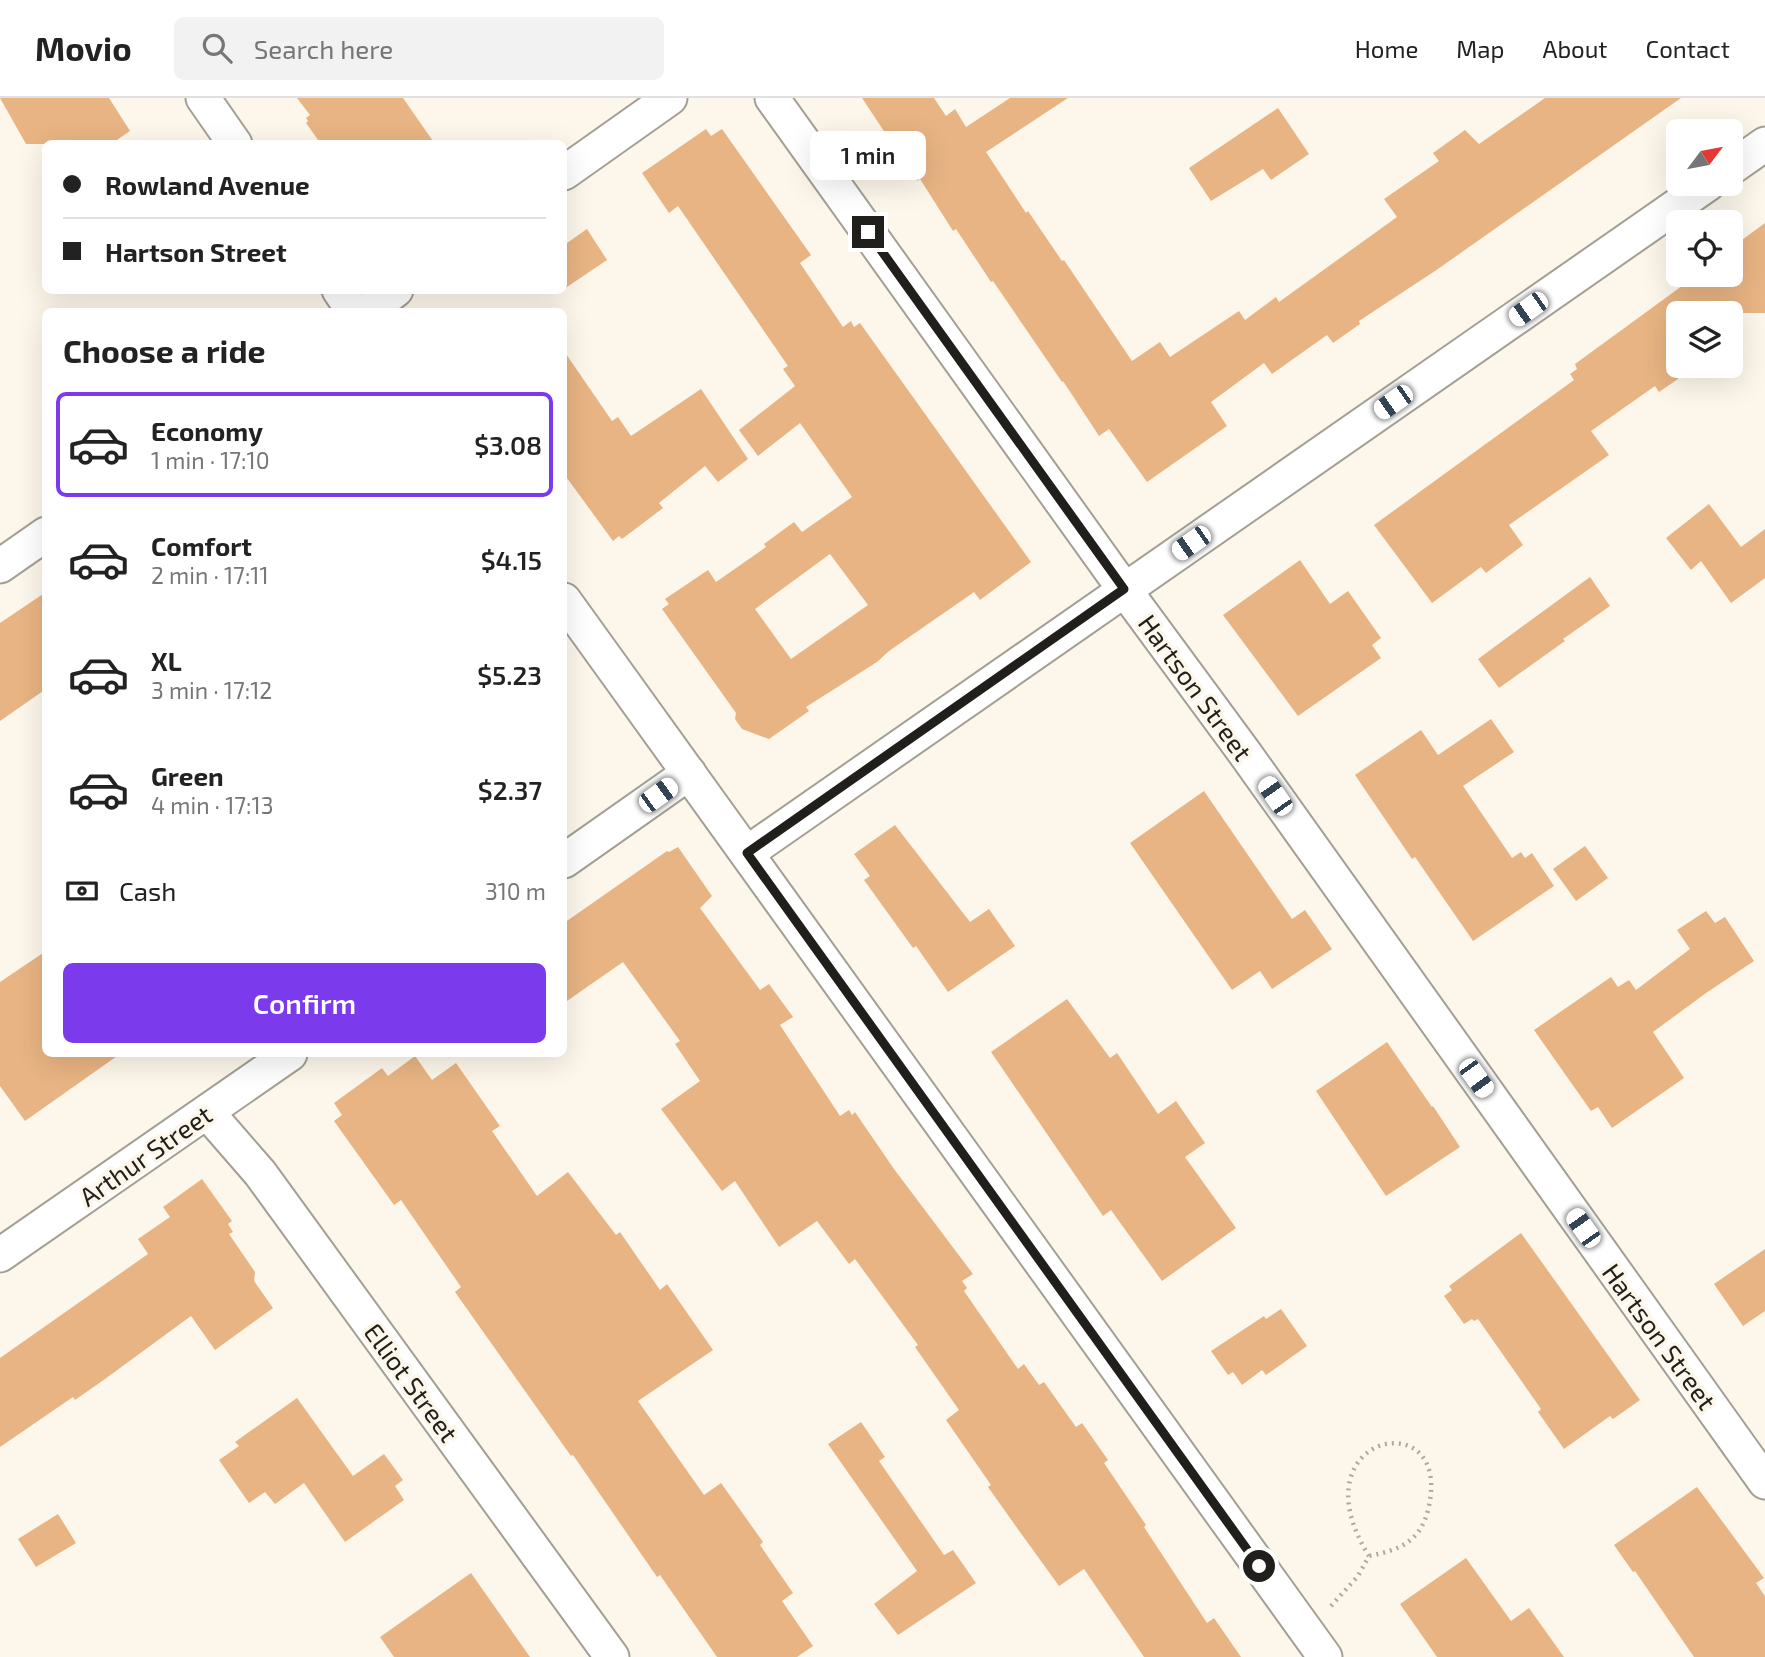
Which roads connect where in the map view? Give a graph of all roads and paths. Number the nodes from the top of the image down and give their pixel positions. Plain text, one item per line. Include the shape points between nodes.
1 (203, 98) edge
2 (670, 98) edge
3 (772, 98) edge
4 (232, 140) edge
5 (1765, 144) edge
6 (1743, 160) edge
7 (567, 171) edge
8 (1691, 196) edge
9 (391, 294) edge
10 (371, 308) edge
11 (42, 537) edge
12 (0, 566) edge
13 (1124, 589) junction
14 (567, 604) edge
15 (689, 773) junction
16 (747, 853) junction
17 (567, 859) edge
18 (286, 1057) edge
19 (207, 1112) junction
20 (0, 1255) edge
21 (1765, 1482) edge
22 (1369, 1556) junction
23 (1315, 1644) edge
24 (612, 1657) edge

1 - 4 street
2 - 7 street
3 - 13 street, Hartson Street
5 - 6 street
8 - 13 street
9 - 10 street
11 - 12 street
13 - 16 street
13 - 21 street, Hartson Street
14 - 15 street
15 - 16 street
15 - 17 street
16 - 23 street
18 - 19 street, Arthur Street
19 - 20 street, Arthur Street
19 - 24 street, Elliot Street via 260,1174
22 - 22 path via 1348,1511 1352,1473 1378,1444 1395,1442 1419,1453 1428,1466 1427,1514 1416,1536 1404,1545
22 - 23 path

